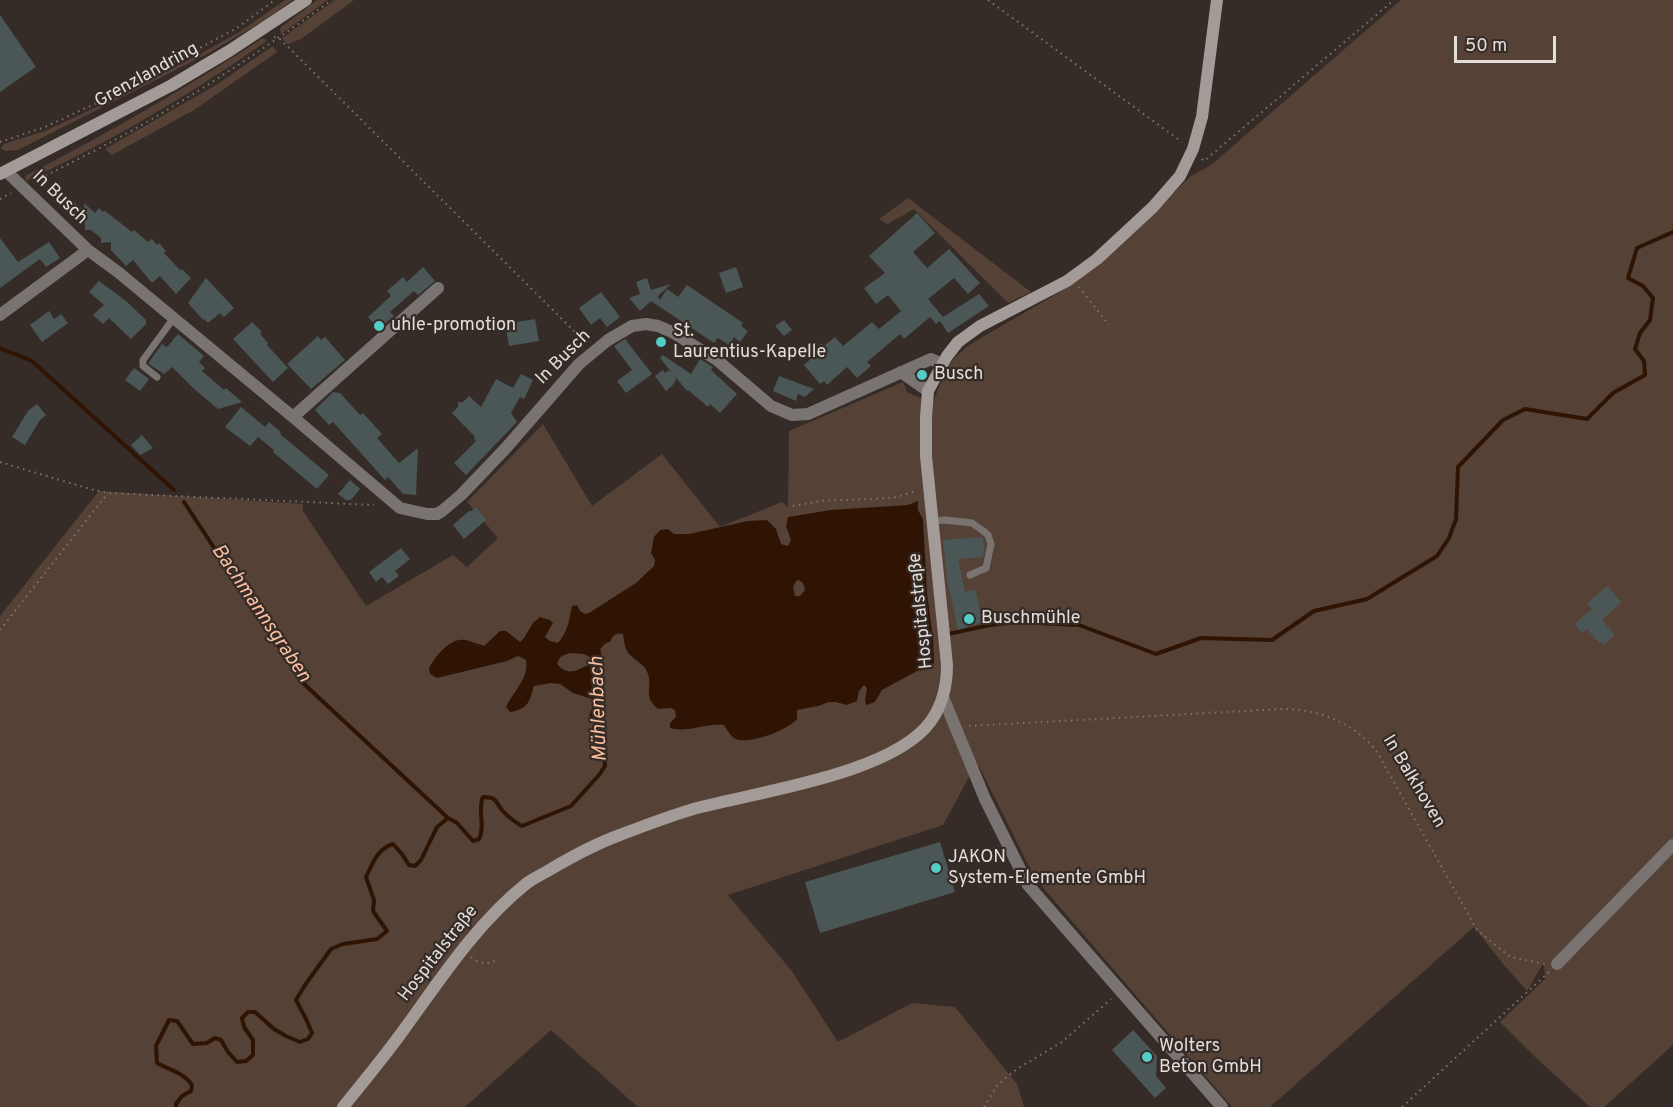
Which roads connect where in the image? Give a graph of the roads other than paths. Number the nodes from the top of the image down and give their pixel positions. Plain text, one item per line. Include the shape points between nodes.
1 (306, 0) edge
2 (1217, 0) edge
3 (2, 170) edge
4 (88, 250) junction
5 (438, 288) dead end
6 (0, 315) edge
7 (173, 319) junction
8 (942, 364) junction
9 (901, 372) junction
10 (157, 377) dead end
11 (928, 392) junction
12 (293, 417) junction
13 (931, 521) junction
14 (970, 575) dead end
15 (943, 697) junction
16 (1671, 850) edge
17 (1557, 964) road end
18 (343, 1107) edge
19 (1222, 1107) edge

1 - 3 street, Grenzlandring via 172,85
2 - 8 street, Hospitalstraße via 1205,99 1193,149 1180,176 1097,259 1072,277 980,326 958,342
3 - 4 street, In Busch
4 - 6 street, In Busch
4 - 7 street, In Busch
5 - 12 street
7 - 10 lane via 143,360 143,366
7 - 12 street, In Busch
8 - 9 street, In Busch via 932,359
8 - 11 street, Hospitalstraße
9 - 11 street
9 - 12 street, In Busch via 808,414 792,416 771,406 717,360 672,332 646,324 632,326 579,364 461,495 437,514 400,508
11 - 13 street, Hospitalstraße via 926,456
13 - 14 lane via 972,523 988,535 991,544 986,568
13 - 15 street, Hospitalstraße via 947,665
15 - 18 street, Hospitalstraße via 920,733 867,763 830,776 698,808 610,839 529,882 499,908 462,950
15 - 19 street via 985,799 1028,885
16 - 17 street

